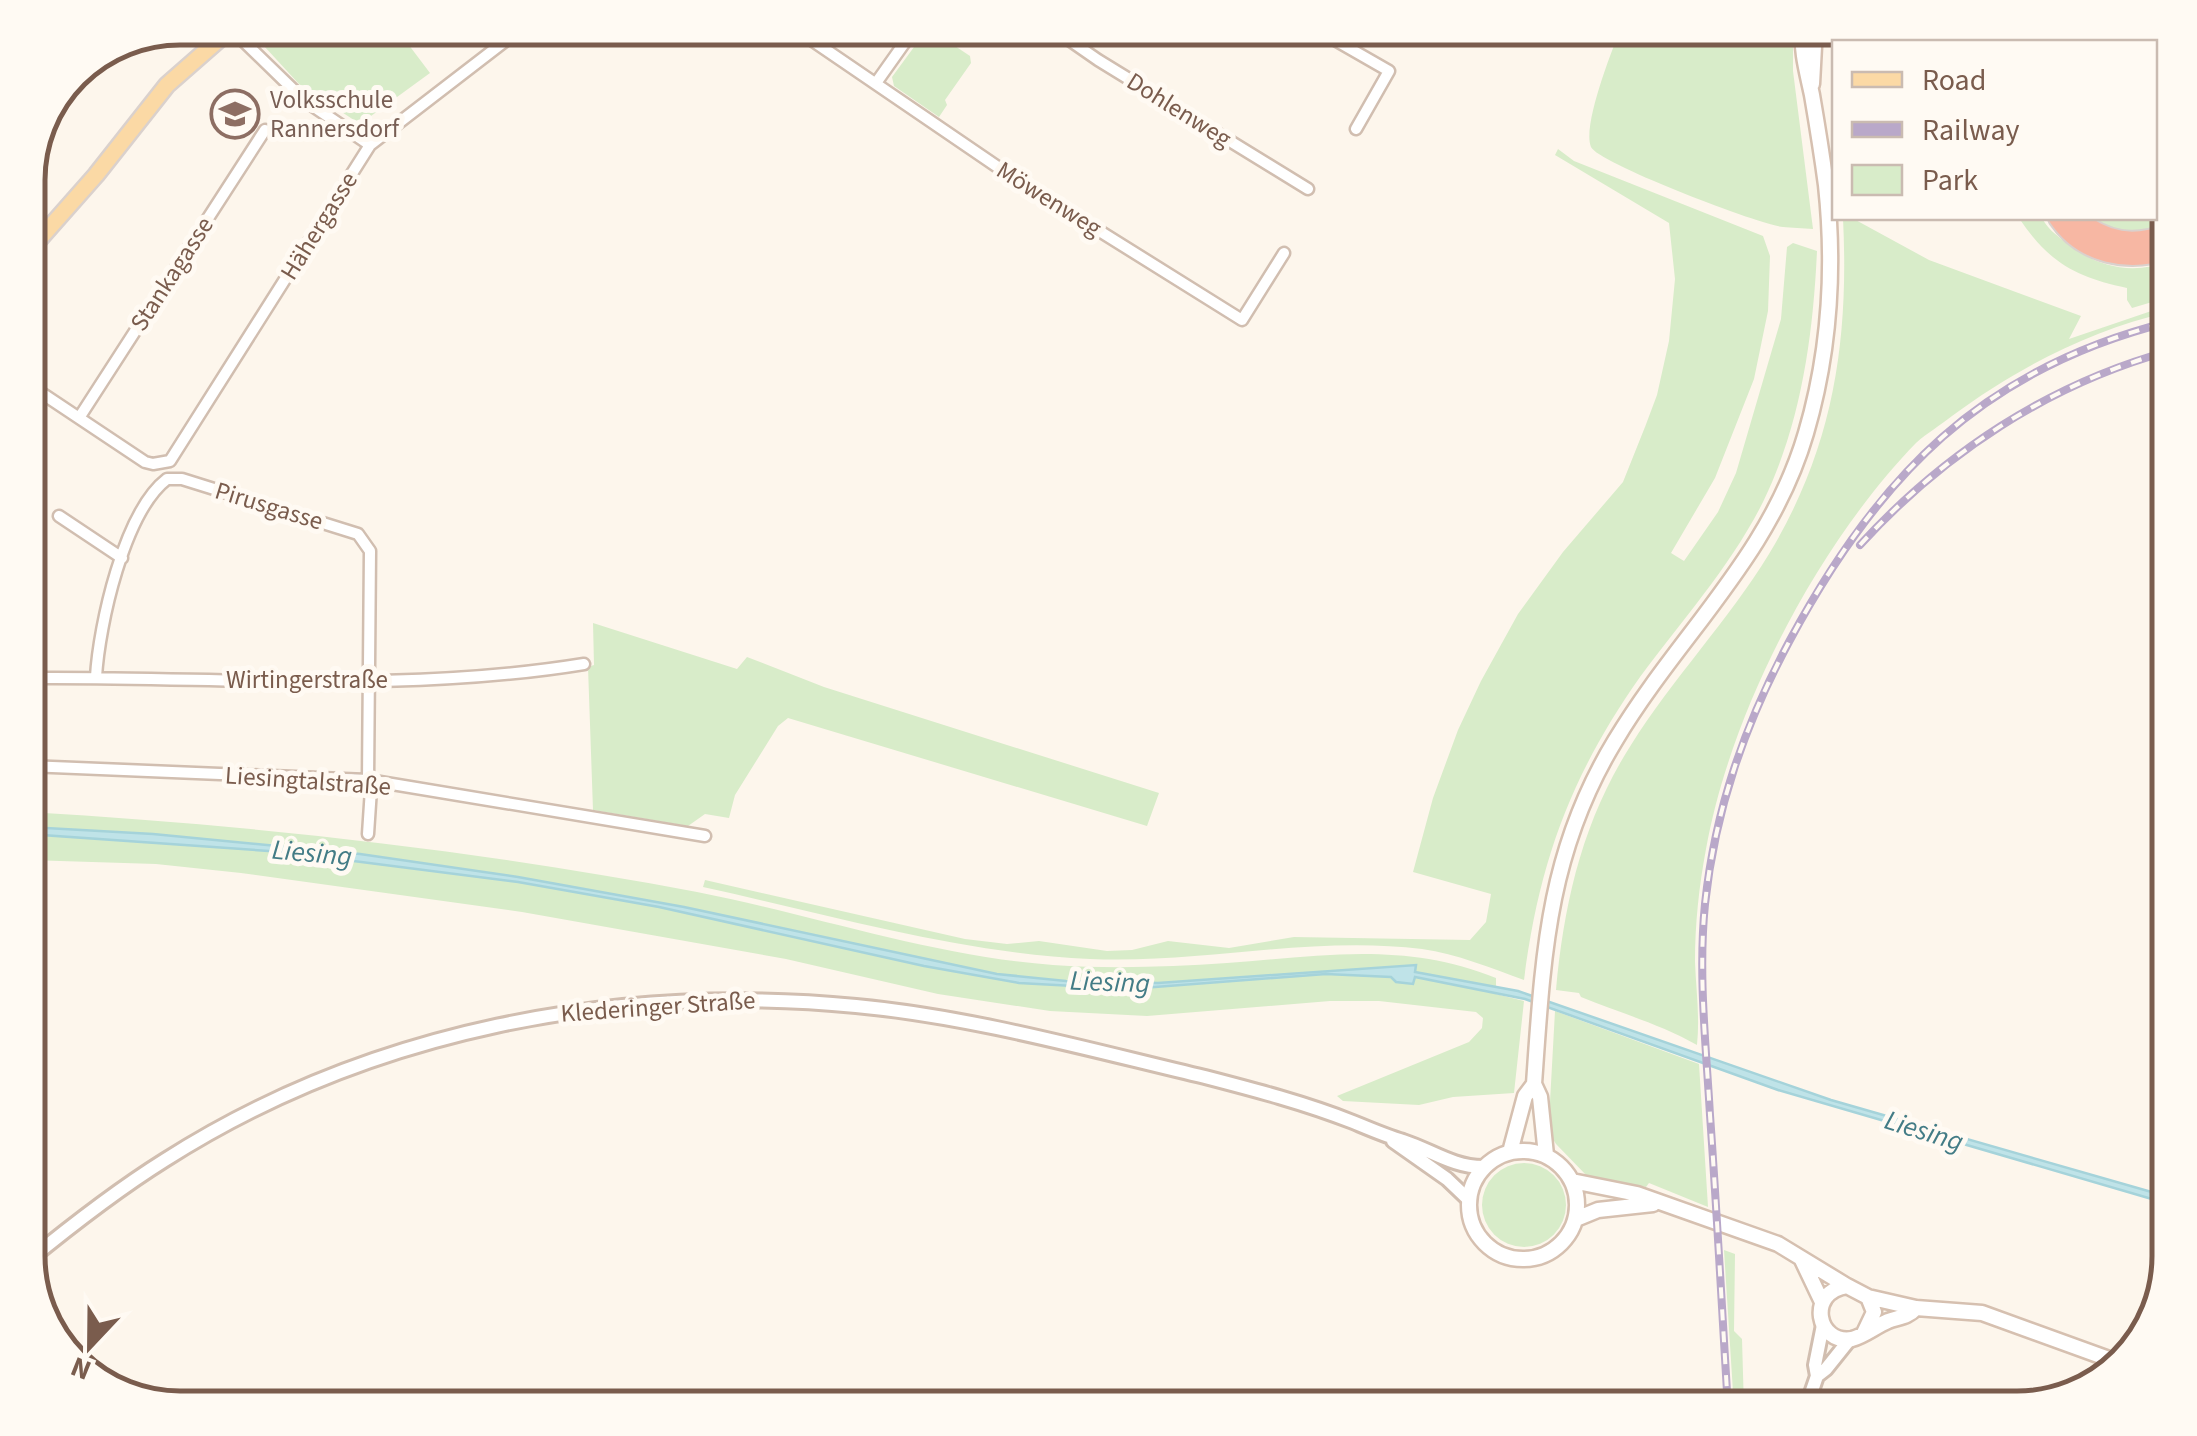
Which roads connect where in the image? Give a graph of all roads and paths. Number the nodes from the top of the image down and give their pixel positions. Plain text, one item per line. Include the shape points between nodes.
1 (210, 45) edge
2 (248, 45) edge
3 (497, 45) edge
4 (820, 45) edge
5 (903, 45) edge
6 (1076, 45) edge
7 (1344, 45) edge
8 (1803, 45) edge
9 (1814, 45) edge
10 (876, 82) junction
11 (1811, 90) junction
12 (1356, 129) dead end
13 (265, 130) dead end
14 (370, 145) junction
15 (1308, 189) dead end
16 (2059, 220) edge
17 (2079, 220) edge
18 (45, 233) edge
19 (2152, 240) edge
20 (1284, 254) dead end
21 (2152, 255) edge
22 (45, 395) edge
23 (79, 418) junction
24 (60, 516) dead end
25 (122, 558) junction
26 (584, 664) dead end
27 (96, 677) junction
28 (45, 678) edge
29 (370, 682) junction
30 (45, 767) edge
31 (368, 780) junction
32 (368, 834) dead end
33 (705, 836) dead end
34 (1534, 1084) junction
35 (1392, 1139) junction
36 (1510, 1152) junction
37 (1546, 1155) junction
38 (1483, 1167) junction
39 (1572, 1180) junction
40 (1469, 1200) junction
41 (1657, 1204) junction
42 (1576, 1218) junction
43 (45, 1247) edge
44 (1802, 1260) junction
45 (1848, 1286) junction
46 (1868, 1297) junction
47 (1822, 1302) junction
48 (1916, 1308) junction
49 (1824, 1325) junction
50 (1857, 1336) junction
51 (2106, 1358) edge
52 (1817, 1376) junction
53 (1812, 1391) edge

1 - 18 main road via 168,85
2 - 14 street via 304,100
3 - 14 street, Hähergasse
4 - 10 street, Möwenweg
5 - 10 street
6 - 15 street, Dohlenweg
7 - 12 street via 1390,71
8 - 11 main road
9 - 11 main road
10 - 20 street, Möwenweg via 1005,172 1242,320
11 - 34 main road via 1826,185 1830,314 1805,436 1748,558 1642,698 1590,787 1556,879
13 - 23 street, Stankagasse
14 - 23 street, Hähergasse via 175,456 162,464 145,462
16 - 21 highway via 2092,247 2119,257
17 - 19 highway via 2122,242
22 - 23 street
24 - 25 street
25 - 27 street via 107,602
25 - 29 street, Pirusgasse via 144,510 168,479 354,532 370,551
26 - 29 street, Wirtingerstraße via 512,676
27 - 28 street, Wirtingerstraße
27 - 29 street, Wirtingerstraße
29 - 31 street
30 - 31 street, Liesingtalstraße
31 - 32 street
31 - 33 street, Liesingtalstraße
34 - 36 main road
34 - 37 main road
35 - 38 street, Klederinger Straße
35 - 40 street, Klederinger Straße
35 - 43 street, Klederinger Straße via 1305,1104 951,1020 766,999 663,1002 494,1025 380,1057 302,1088 168,1158
36 - 37 main road
36 - 38 main road
37 - 39 main road
38 - 40 main road
39 - 41 main road
39 - 42 main road
40 - 42 main road via 1472,1225 1483,1241 1515,1258 1557,1248
41 - 42 main road
41 - 44 main road via 1778,1244
44 - 45 main road
44 - 47 main road
45 - 46 main road
45 - 47 main road
46 - 48 main road
46 - 50 main road via 1873,1320
47 - 49 main road
48 - 50 main road
48 - 51 main road via 1982,1313
49 - 50 main road via 1834,1336
49 - 52 street
50 - 52 street
52 - 53 street

